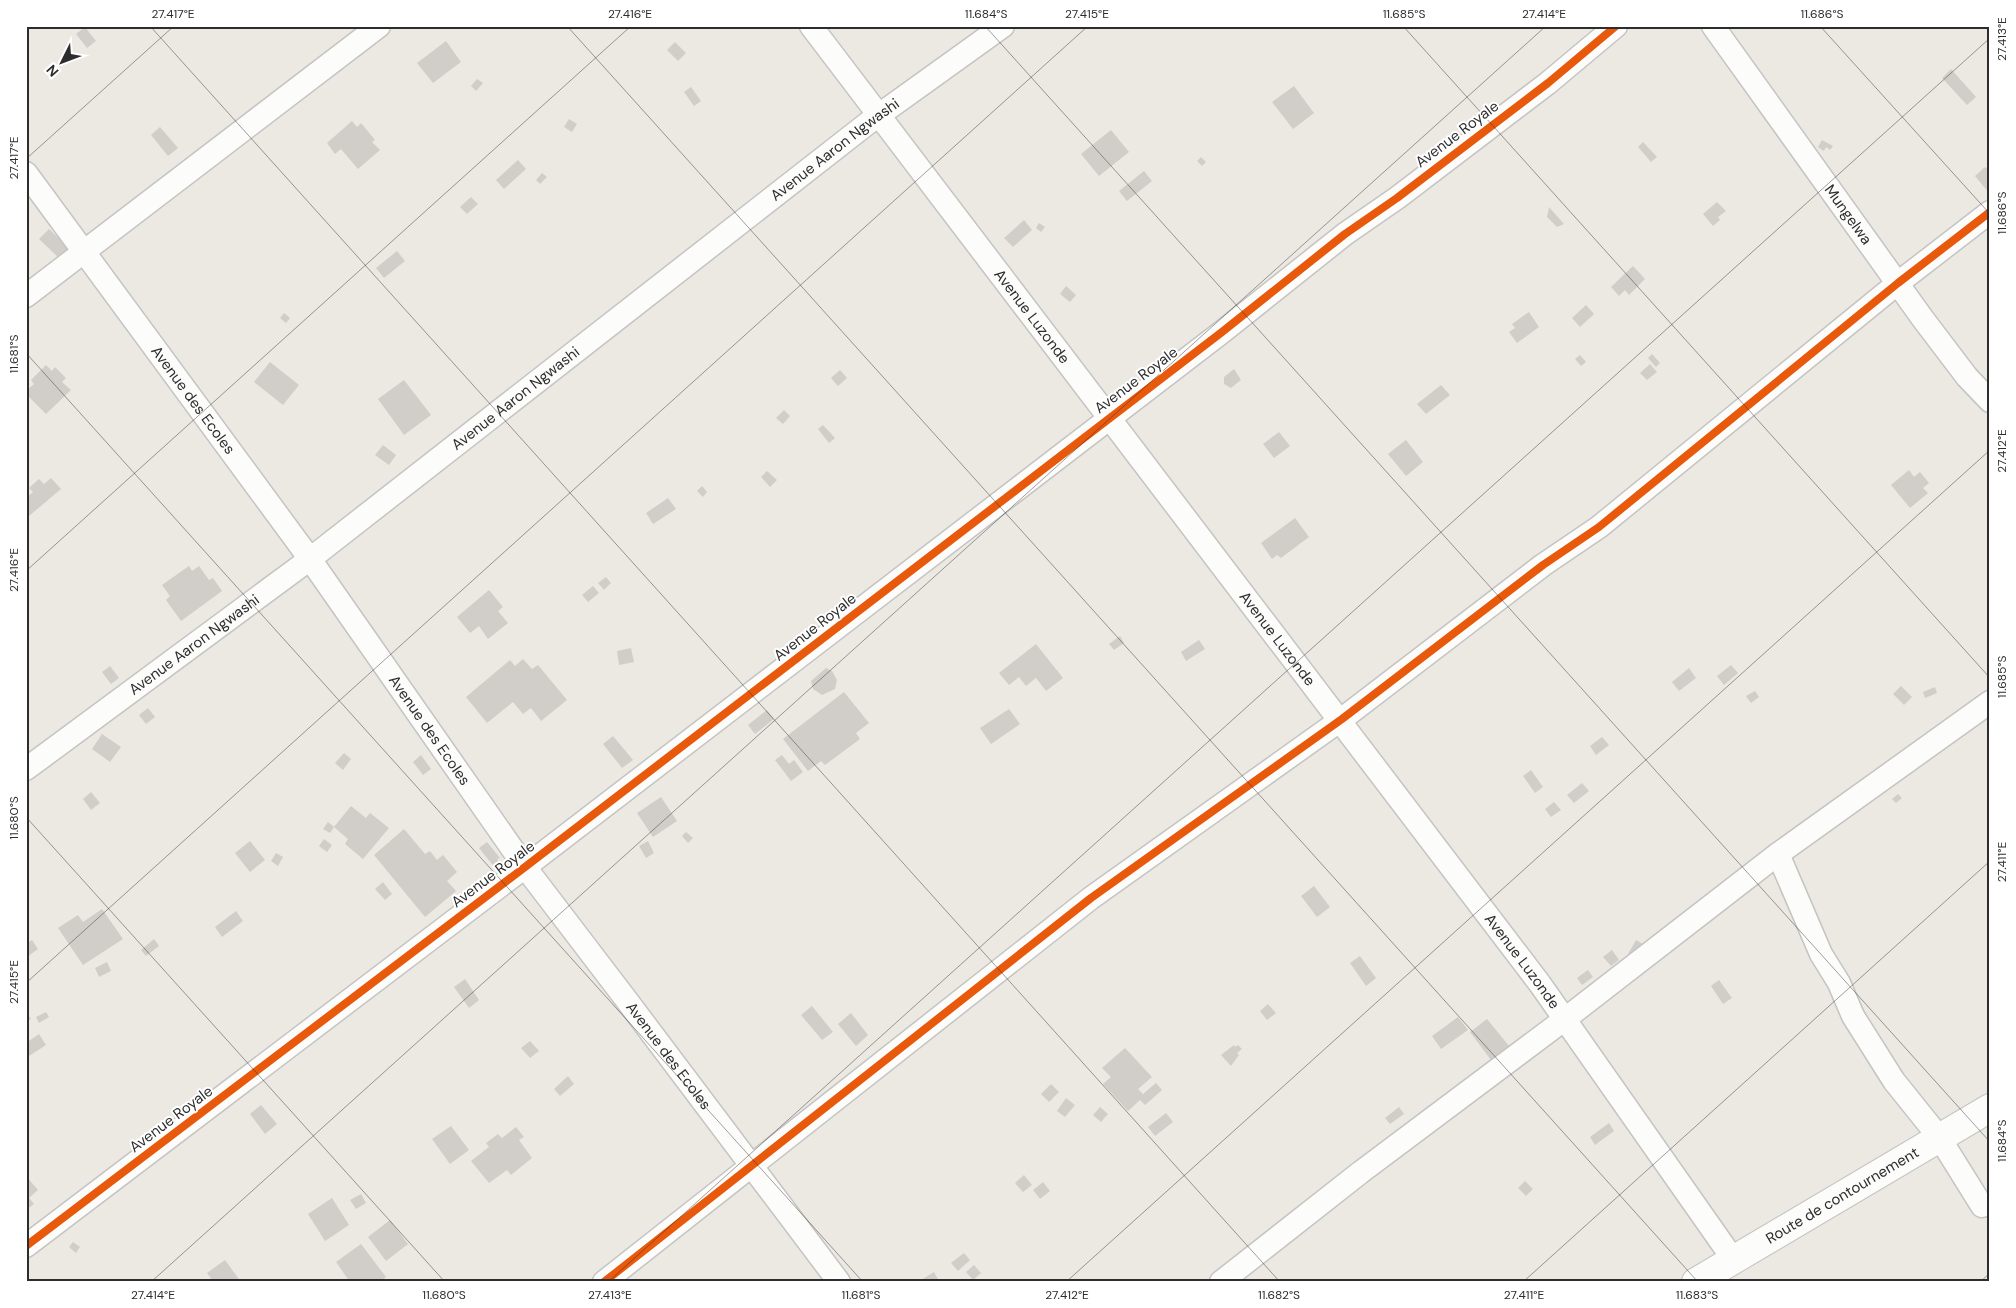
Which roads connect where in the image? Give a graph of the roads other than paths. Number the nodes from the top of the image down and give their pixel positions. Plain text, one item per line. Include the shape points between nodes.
1 (378, 26) edge
2 (811, 26) edge
3 (1003, 26) edge
4 (1616, 26) edge
5 (1713, 26) edge
6 (879, 115) junction
7 (26, 173) edge
8 (1990, 212) edge
9 (83, 251) junction
10 (1898, 283) junction
11 (26, 296) edge
12 (1990, 401) edge
13 (1109, 418) junction
14 (310, 559) junction
15 (1990, 702) edge
16 (1339, 720) junction
17 (26, 769) edge
18 (1778, 854) junction
19 (525, 867) junction
20 (1565, 1019) junction
21 (1990, 1108) edge
22 (1939, 1137) junction
23 (751, 1167) junction
24 (1982, 1206) dead end
25 (26, 1246) edge
26 (1733, 1259) junction
27 (604, 1282) edge
28 (839, 1282) edge
29 (1221, 1282) edge
30 (1696, 1282) edge

1 - 9 street
2 - 6 street, Avenue Luzonde
3 - 6 street, Avenue Aaron Ngwashi
4 - 13 street, Avenue Royale via 1548,83 1345,234
5 - 10 street, Mungelwa
6 - 13 street, Avenue Luzonde
6 - 14 street, Avenue Aaron Ngwashi
7 - 9 street, Avenue des Ecoles
8 - 10 street
9 - 11 street
9 - 14 street, Avenue des Ecoles
10 - 12 street, Mungelwa via 1967,377
10 - 16 street via 1599,527
13 - 16 street, Avenue Luzonde
13 - 19 street, Avenue Royale
14 - 17 street, Avenue Aaron Ngwashi
14 - 19 street, Avenue des Ecoles
15 - 18 street
16 - 20 street, Avenue Luzonde
16 - 23 street via 1091,898
18 - 20 street
18 - 22 street via 1821,954 1839,983 1853,1016 1894,1082
19 - 23 street, Avenue des Ecoles
19 - 25 street, Avenue Royale
20 - 26 street, Avenue Luzonde
20 - 29 street
21 - 22 street, Route de contournement
22 - 24 street
22 - 26 street, Route de contournement
23 - 27 street
23 - 28 street, Avenue des Ecoles
26 - 30 street, Route de contournement

